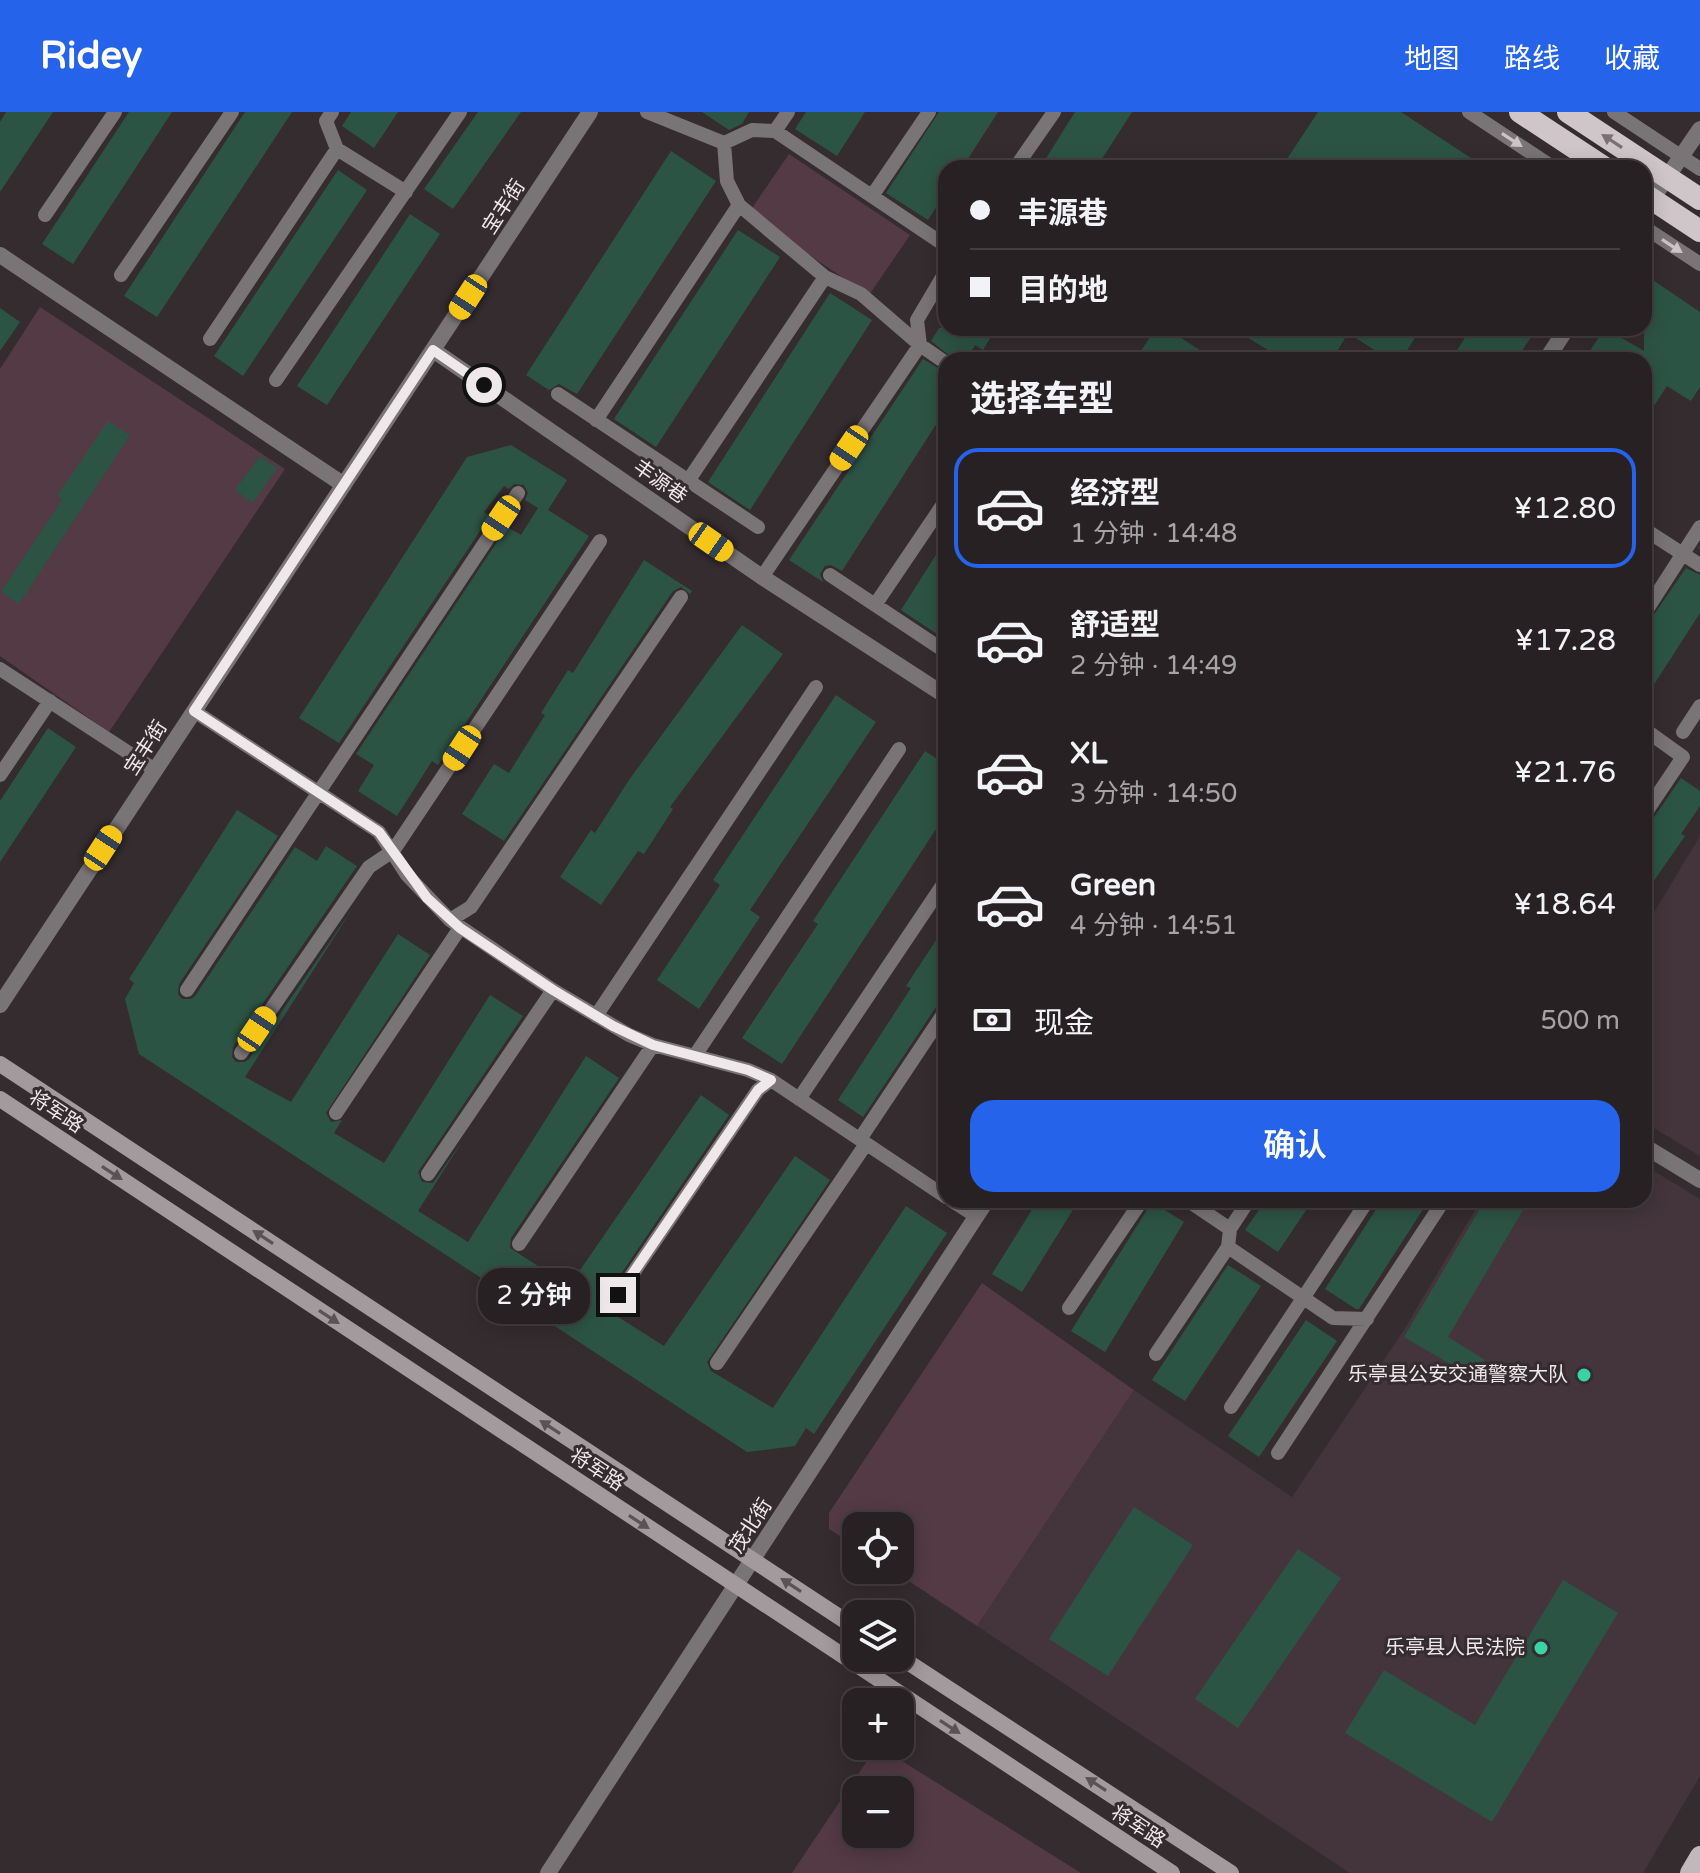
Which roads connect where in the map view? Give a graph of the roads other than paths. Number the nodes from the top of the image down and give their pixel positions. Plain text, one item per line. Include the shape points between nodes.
1 (115, 112) edge
2 (232, 112) edge
3 (460, 112) edge
4 (590, 112) edge
5 (647, 112) edge
6 (788, 112) edge
7 (929, 112) edge
8 (1054, 112) edge
9 (1469, 112) edge
10 (1520, 112) edge
11 (1568, 112) edge
12 (1614, 112) edge
13 (326, 115) edge
14 (1700, 129) edge
15 (775, 131) junction
16 (724, 143) junction
17 (337, 149) junction
18 (1682, 157) junction
19 (1021, 160) edge
20 (1542, 160) edge
21 (1593, 160) edge
22 (1641, 160) edge
23 (1652, 167) edge
24 (1700, 169) edge
25 (1667, 177) junction
26 (406, 192) junction
27 (1652, 195) edge
28 (872, 196) junction
29 (1700, 199) edge
30 (1652, 204) edge
31 (739, 205) junction
32 (45, 215) dead end
33 (1700, 231) edge
34 (1652, 232) edge
35 (938, 241) edge
36 (0, 255) edge
37 (1700, 264) edge
38 (121, 275) dead end
39 (825, 277) junction
40 (938, 285) edge
41 (210, 339) dead end
42 (920, 345) junction
43 (433, 350) junction
44 (938, 357) edge
45 (276, 380) dead end
46 (558, 394) dead end
47 (596, 420) junction
48 (688, 481) junction
49 (344, 485) junction
50 (518, 493) dead end
51 (938, 512) edge
52 (758, 527) dead end
53 (1700, 527) edge
54 (1652, 534) edge
55 (600, 541) dead end
56 (1682, 554) junction
57 (1700, 565) edge
58 (830, 575) dead end
59 (762, 577) junction
60 (681, 597) dead end
61 (1652, 601) edge
62 (875, 605) junction
63 (938, 647) edge
64 (0, 669) edge
65 (816, 687) dead end
66 (938, 691) edge
67 (50, 701) junction
68 (1700, 706) edge
69 (194, 711) junction
70 (1683, 732) dead end
71 (1652, 735) edge
72 (899, 749) dead end
73 (155, 770) junction
74 (0, 775) edge
75 (320, 791) junction
76 (1652, 803) edge
77 (393, 851) junction
78 (938, 892) edge
79 (455, 924) junction
80 (187, 990) dead end
81 (553, 990) junction
82 (0, 1005) edge
83 (596, 1016) junction
84 (938, 1023) edge
85 (653, 1045) junction
86 (241, 1053) dead end
87 (696, 1054) junction
88 (0, 1064) edge
89 (771, 1080) junction
90 (0, 1099) edge
91 (799, 1099) junction
92 (336, 1113) dead end
93 (863, 1142) junction
94 (1652, 1151) edge
95 (428, 1174) dead end
96 (1700, 1180) edge
97 (938, 1192) edge
98 (964, 1208) edge
99 (982, 1208) edge
100 (1137, 1208) edge
101 (1199, 1208) edge
102 (1244, 1208) edge
103 (1363, 1208) edge
104 (1439, 1208) edge
105 (976, 1216) junction
106 (1230, 1229) junction
107 (519, 1244) dead end
108 (1228, 1247) junction
109 (618, 1295) dead end
110 (1303, 1298) junction
111 (1069, 1308) dead end
112 (1367, 1319) junction
113 (1156, 1354) dead end
114 (717, 1363) dead end
115 (1231, 1407) dead end
116 (1278, 1453) dead end
117 (753, 1560) junction
118 (736, 1586) junction
119 (842, 1619) edge
120 (914, 1666) edge
121 (1700, 1856) edge
122 (548, 1873) edge
123 (1172, 1873) edge
124 (1231, 1873) edge
125 (1690, 1873) edge

1 - 32 street
2 - 38 street
3 - 26 street
4 - 43 street, 宝丰街
5 - 16 street
6 - 15 street
7 - 28 street
8 - 19 street
9 -> 20 street
10 - 21 highway
22 -> 11 highway
12 - 18 street
13 - 17 street
14 - 18 street
15 - 16 street via 752,130
15 - 28 street
16 - 31 street via 727,181
17 - 26 street
17 - 41 street
18 - 24 street
18 - 25 street
25 -> 23 highway
25 - 27 street
25 - 29 highway
26 - 45 street
28 - 35 street
30 - 33 highway
31 - 39 street
31 - 47 street
34 -> 37 street
36 - 49 street
39 - 42 street via 861,294
39 - 48 street
40 - 42 street via 917,320
42 - 44 street
42 - 59 street
43 - 49 street, 宝丰街
43 - 59 street, 丰源巷
46 - 47 street
47 - 48 street
48 - 52 street
49 - 69 street, 宝丰街
50 - 75 street
51 - 62 street
53 - 56 street
54 - 56 street
55 - 77 street
56 - 57 street
56 - 61 street
58 - 62 street
59 - 66 street, 丰源巷
60 - 79 street
62 - 63 street
64 - 67 street
65 - 83 street
67 - 73 street
67 - 74 street
68 - 70 street
69 - 73 street, 宝丰街
69 - 75 street
71 - 76 street via 1683,757
72 - 87 street
73 - 82 street, 宝丰街
75 - 77 street via 379,832
75 - 80 street
77 - 79 street via 427,898
77 - 86 street via 369,867
78 - 91 street
79 - 81 street
79 - 92 street
81 - 83 street
81 - 95 street
83 - 85 street
84 - 93 street
85 - 87 street
85 - 107 street
87 - 89 street
117 -> 88 main road, 将军路
89 - 91 street
89 - 109 street via 758,1090
90 -> 118 main road, 将军路
91 - 93 street
93 - 97 street
93 - 114 street
94 - 96 street
98 - 105 street
99 - 105 street, 茂北街
100 - 111 street
101 - 106 street
102 - 106 street
103 - 110 street
104 - 112 street
105 - 117 street, 茂北街
106 - 108 street
108 - 110 street
108 - 113 street
110 - 112 street via 1333,1318
110 - 115 street
112 - 116 street
117 - 118 street, 茂北街
119 -> 117 main road, 将军路
118 - 122 street, 茂北街
118 -> 123 main road, 将军路
124 -> 120 main road, 将军路
121 - 125 main road

